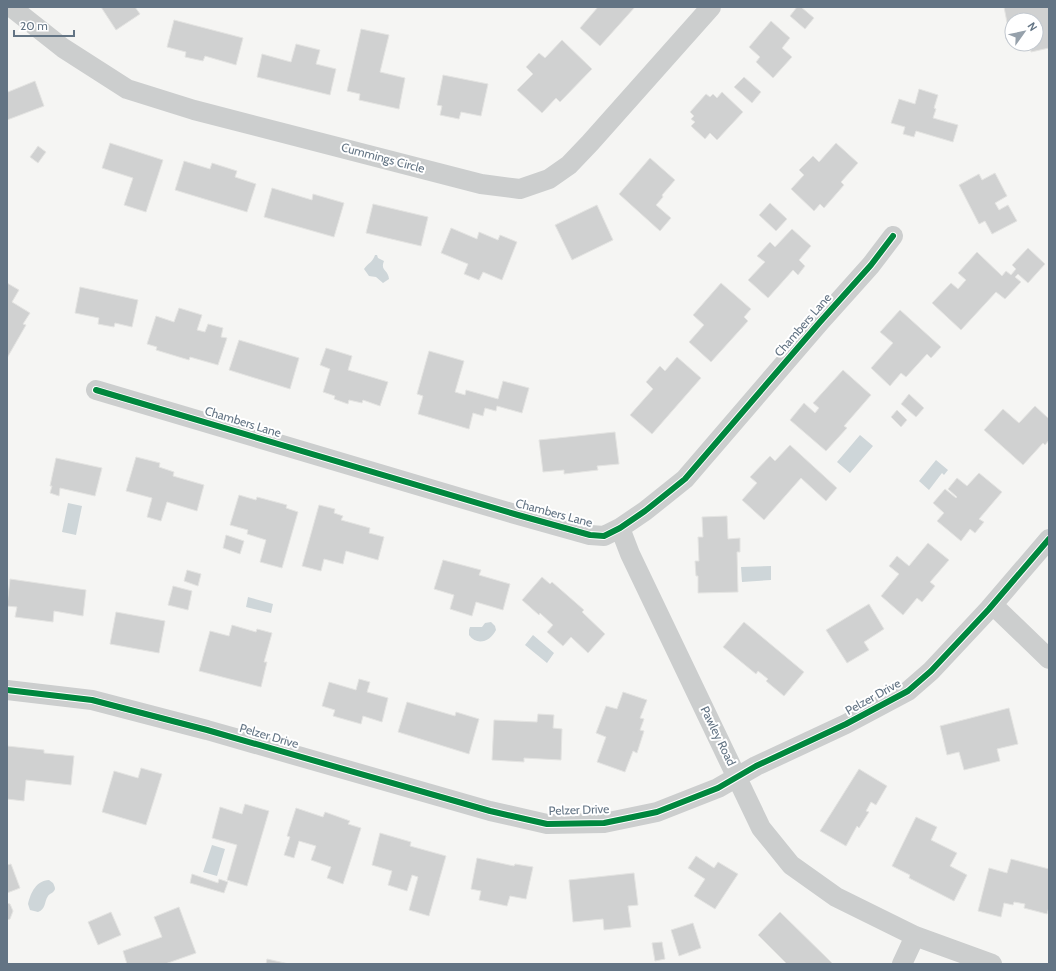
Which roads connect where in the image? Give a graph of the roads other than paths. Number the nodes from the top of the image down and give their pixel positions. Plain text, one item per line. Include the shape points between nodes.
1 (11, 7) edge
2 (711, 7) edge
3 (893, 236) dead end
4 (96, 390) dead end
5 (620, 528) junction
6 (1049, 539) edge
7 (993, 605) junction
8 (1049, 659) edge
9 (7, 690) edge
10 (737, 777) junction
11 (915, 936) junction
12 (902, 964) edge
13 (992, 964) edge

1 - 2 street, Cummings Circle via 63,48 127,89 194,110 481,184 520,189 549,179 569,164
3 - 5 street, Chambers Lane via 871,266 822,319 685,479
4 - 5 street, Chambers Lane via 590,535 604,536
5 - 10 street, Pawley Road via 630,554
6 - 7 street, Pelzer Drive
7 - 8 street
7 - 10 street, Pelzer Drive via 931,671 908,691
9 - 10 street, Pelzer Drive via 92,700 207,730 442,798 547,824 604,823 657,812 718,788
10 - 11 street, Pawley Road via 761,828 791,865 836,897
11 - 12 street
11 - 13 street, Pawley Road

